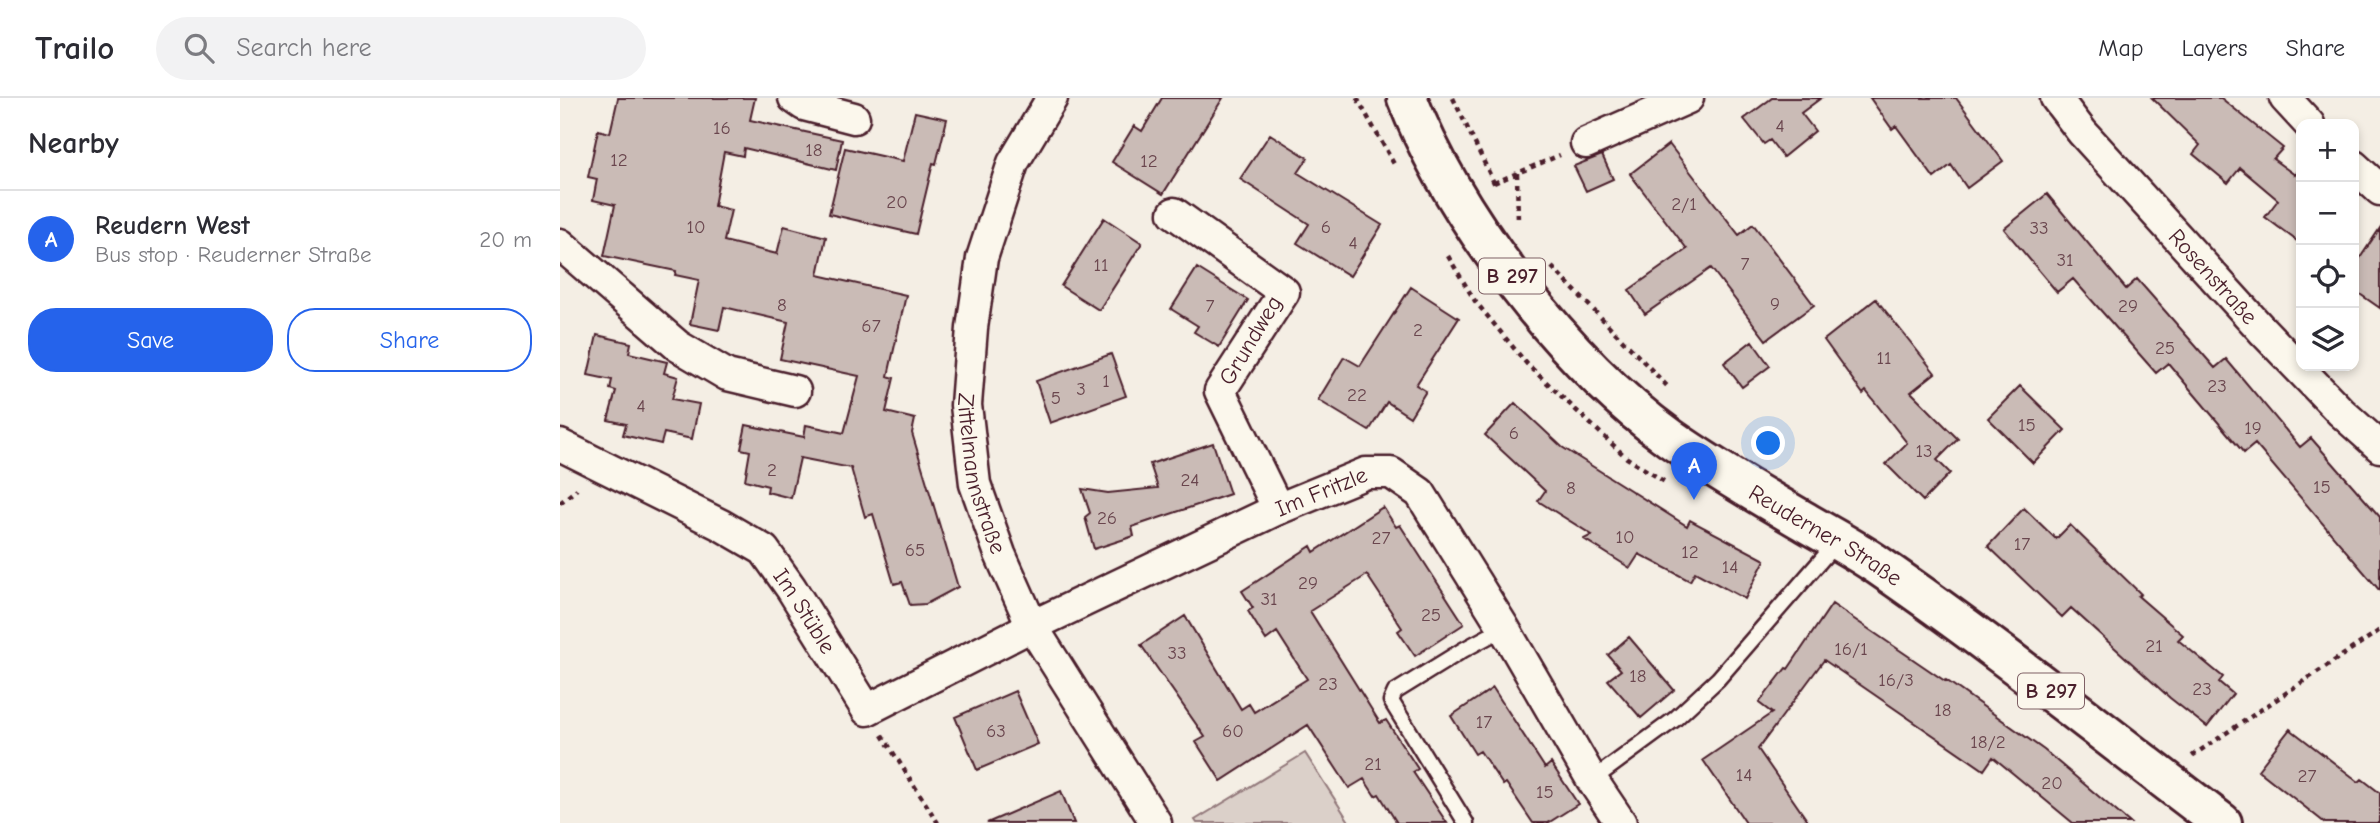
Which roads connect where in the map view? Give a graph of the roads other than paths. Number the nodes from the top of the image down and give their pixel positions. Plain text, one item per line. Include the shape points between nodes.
1 (793, 98) edge
2 (1052, 98) edge
3 (1408, 98) edge
4 (1688, 98) edge
5 (2056, 98) edge
6 (2285, 98) edge
7 (854, 118) dead end
8 (2304, 119) edge
9 (1586, 143) road end
10 (2359, 171) edge
11 (2380, 190) edge
12 (1174, 213) dead end
13 (560, 244) edge
14 (795, 391) dead end
15 (560, 445) edge
16 (2380, 447) edge
17 (1278, 509) junction
18 (1838, 541) junction
19 (1032, 626) junction
20 (1504, 628) junction
21 (1592, 780) junction
22 (1156, 823) edge
23 (1466, 823) edge
24 (1621, 823) edge
25 (2222, 823) edge

1 - 7 street via 803,105
2 - 19 street, Zittelmannstraße via 1013,163 982,258 965,405 975,484
3 - 18 main road, Reuderner Straße / B 297 via 1422,135 1461,203 1505,267 1592,370 1670,437
4 - 9 street
5 - 16 street, Rosenstraße via 2262,330
6 - 8 street
10 - 11 street
12 - 17 street, Grundweg via 1284,292 1220,390
13 - 14 street via 678,346 727,375
15 - 19 street, Im Stüble via 764,550 867,710
17 - 19 street, Im Fritzle
17 - 20 street, Im Fritzle via 1366,473 1391,474 1420,493
18 - 21 lane via 1718,679 1675,719
18 - 25 main road, Reuderner Straße / B 297 via 2001,652
19 - 22 street, Zittelmannstraße
20 - 21 street, Im Fritzle
20 - 23 lane via 1395,692 1391,701
21 - 24 street, Im Fritzle

